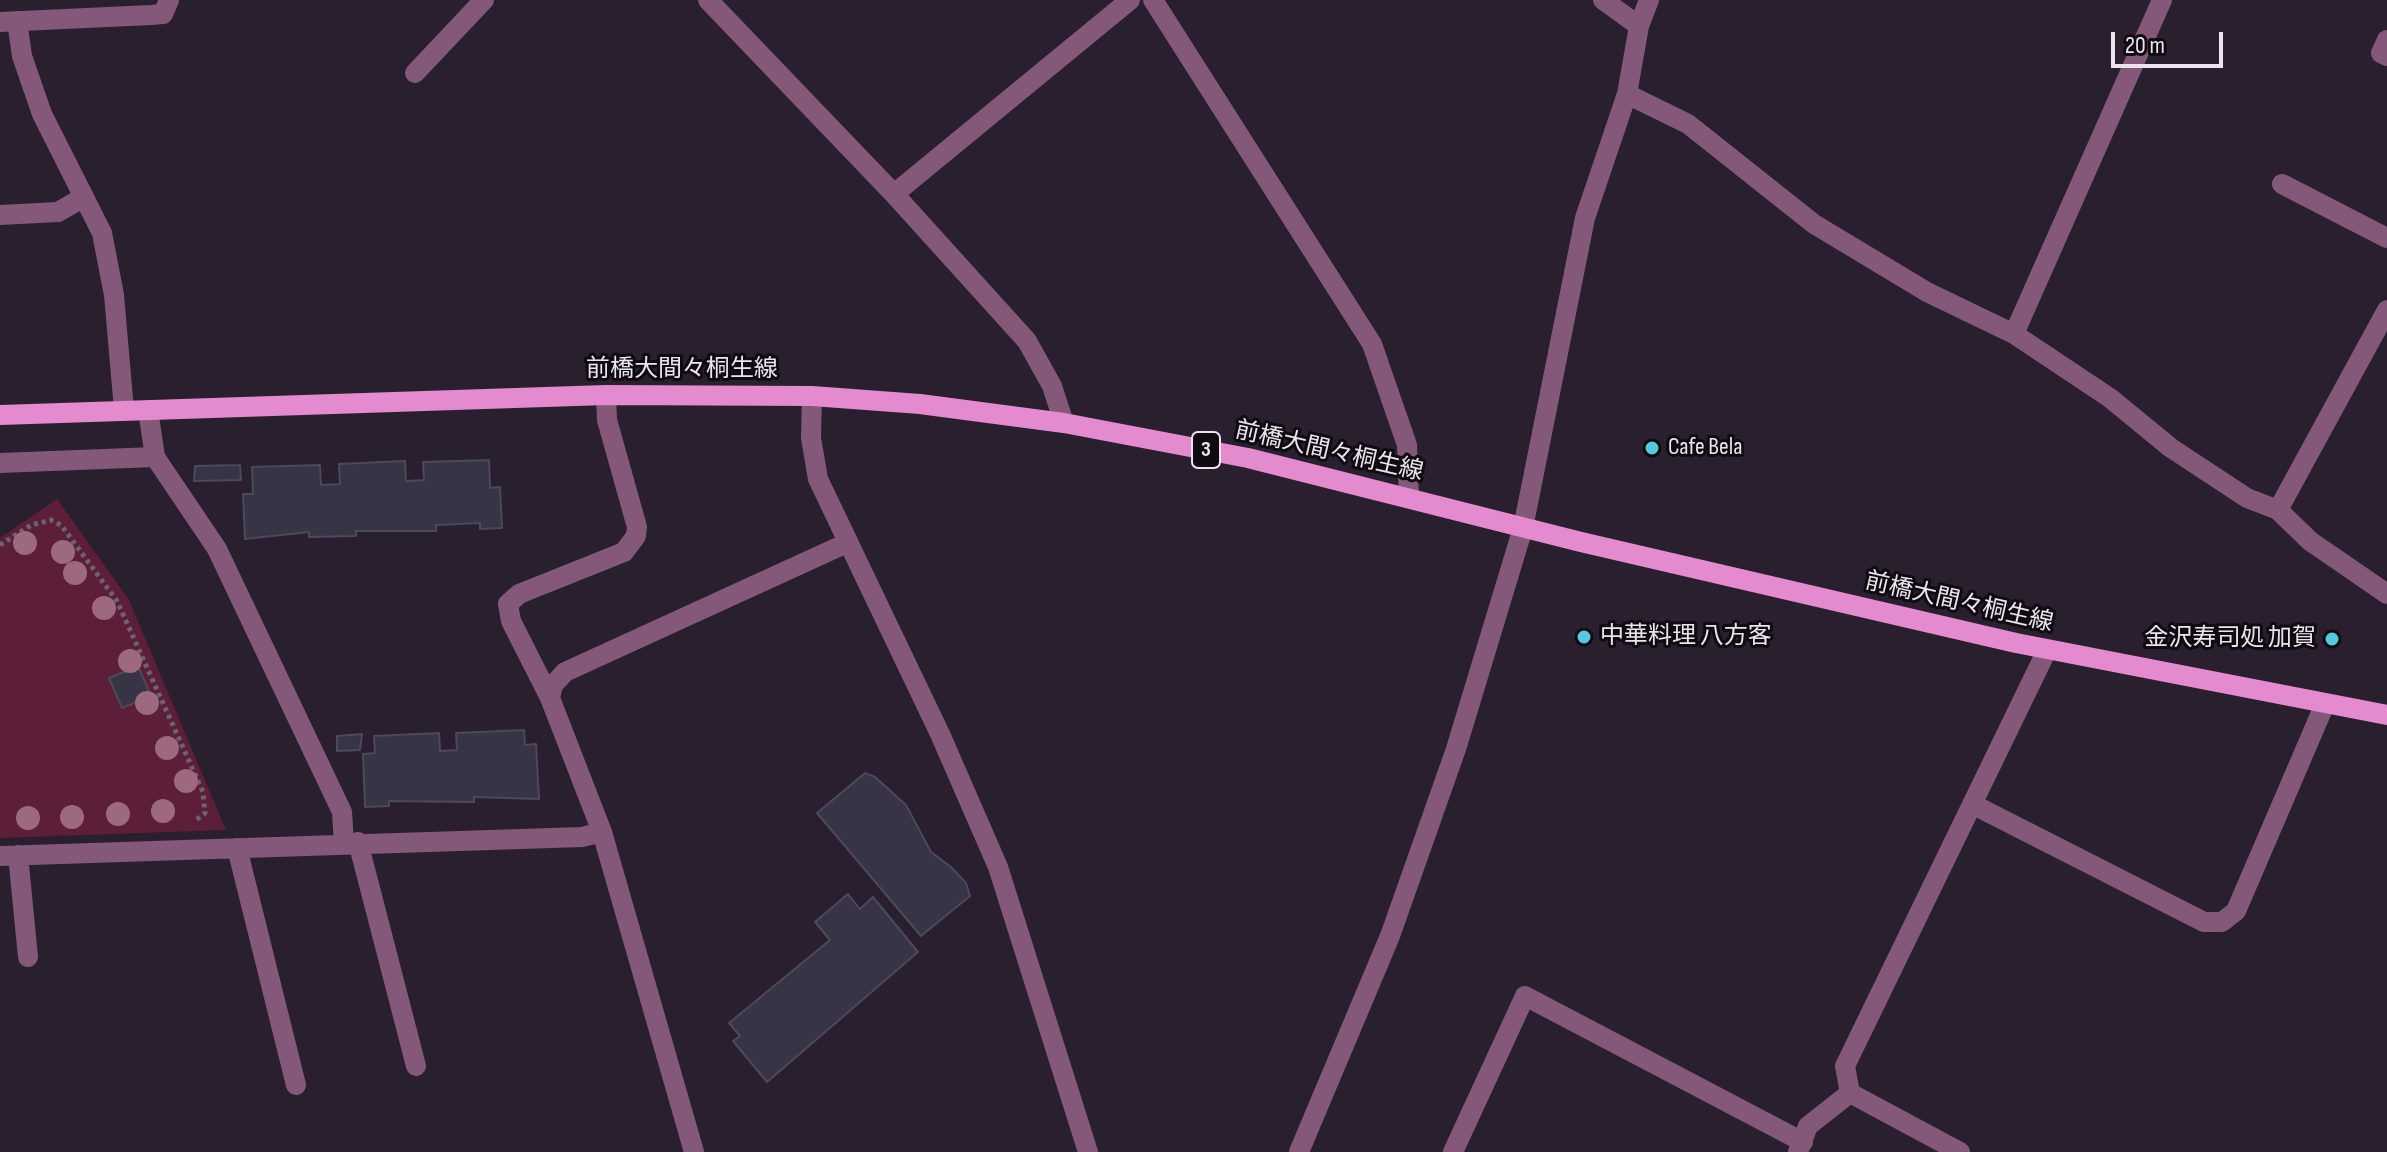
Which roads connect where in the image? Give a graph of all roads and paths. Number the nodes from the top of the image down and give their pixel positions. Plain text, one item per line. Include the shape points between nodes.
1 (169, 0) edge
2 (484, 0) edge
3 (708, 0) edge
4 (1130, 0) edge
5 (1153, 0) edge
6 (1603, 0) edge
7 (1649, 0) edge
8 (2162, 0) edge
9 (9, 22) edge
10 (1639, 26) junction
11 (2387, 40) edge
12 (2387, 56) edge
13 (415, 73) dead end
14 (1627, 94) junction
15 (2282, 184) dead end
16 (894, 194) junction
17 (84, 197) junction
18 (0, 215) edge
19 (2387, 238) edge
20 (2387, 310) edge
21 (2014, 334) junction
22 (606, 395) junction
23 (812, 396) junction
24 (124, 410) junction
25 (148, 410) junction
26 (0, 415) edge
27 (1064, 423) junction
28 (155, 457) junction
29 (0, 463) edge
30 (1409, 497) junction
31 (2278, 510) junction
32 (1523, 528) junction
33 (847, 543) junction
34 (0, 545) edge
35 (2387, 594) edge
36 (2047, 650) junction
37 (550, 698) junction
38 (2324, 706) junction
39 (2387, 715) edge
40 (1972, 804) junction
41 (187, 823) dead end
42 (602, 832) junction
43 (351, 843) junction
44 (237, 848) junction
45 (9, 856) edge
46 (28, 957) dead end
47 (416, 1066) dead end
48 (296, 1085) dead end
49 (1850, 1093) junction
50 (1800, 1147) edge
51 (694, 1152) edge
52 (1088, 1152) edge
53 (1299, 1152) edge
54 (1453, 1152) edge
55 (1960, 1152) edge

1 - 9 street via 163,14
2 - 13 street
3 - 16 street
4 - 16 street
5 - 30 street via 1372,344 1407,445
6 - 10 street
7 - 10 street
8 - 21 street
9 - 17 street via 42,114
10 - 14 street
11 - 12 street via 2381,53
14 - 21 street via 1688,124 1814,224 1927,292
14 - 32 street via 1585,218
15 - 19 street
16 - 27 street via 1027,341 1052,386
17 - 18 street via 58,212
17 - 24 street via 102,233 114,295
20 - 31 street
21 - 31 street via 2110,398 2171,448 2247,498
22 - 23 main road, 前橋大間々桐生線 / 3
22 - 25 main road, 前橋大間々桐生線 / 3
22 - 37 street via 607,420 636,536 624,552 519,594 508,604 511,621
23 - 27 main road, 前橋大間々桐生線 / 3
23 - 33 street via 811,438 818,479
24 - 25 main road, 前橋大間々桐生線 / 3
24 - 26 main road, 前橋大間々桐生線 / 3
25 - 28 street
27 - 30 main road, 前橋大間々桐生線 / 3 via 1248,458
28 - 29 street
28 - 43 street via 217,549 342,812
30 - 32 main road, 前橋大間々桐生線 / 3
31 - 35 street via 2310,541
32 - 36 main road, 前橋大間々桐生線 / 3
32 - 53 street via 1456,749 1390,936
33 - 37 street via 565,672
33 - 52 street via 998,867
34 - 41 path via 42,519 61,525 125,612 206,804 205,813
36 - 38 main road, 前橋大間々桐生線 / 3
36 - 40 street
37 - 42 street
38 - 39 main road, 前橋大間々桐生線 / 3
38 - 40 street via 2236,911 2222,922 2204,922
40 - 49 street via 1845,1066
42 - 43 street via 582,837
42 - 51 street
43 - 44 street
43 - 47 street
44 - 45 street
44 - 48 street
45 - 46 street
49 - 50 street via 1808,1126
49 - 55 street
50 - 54 street via 1525,996

